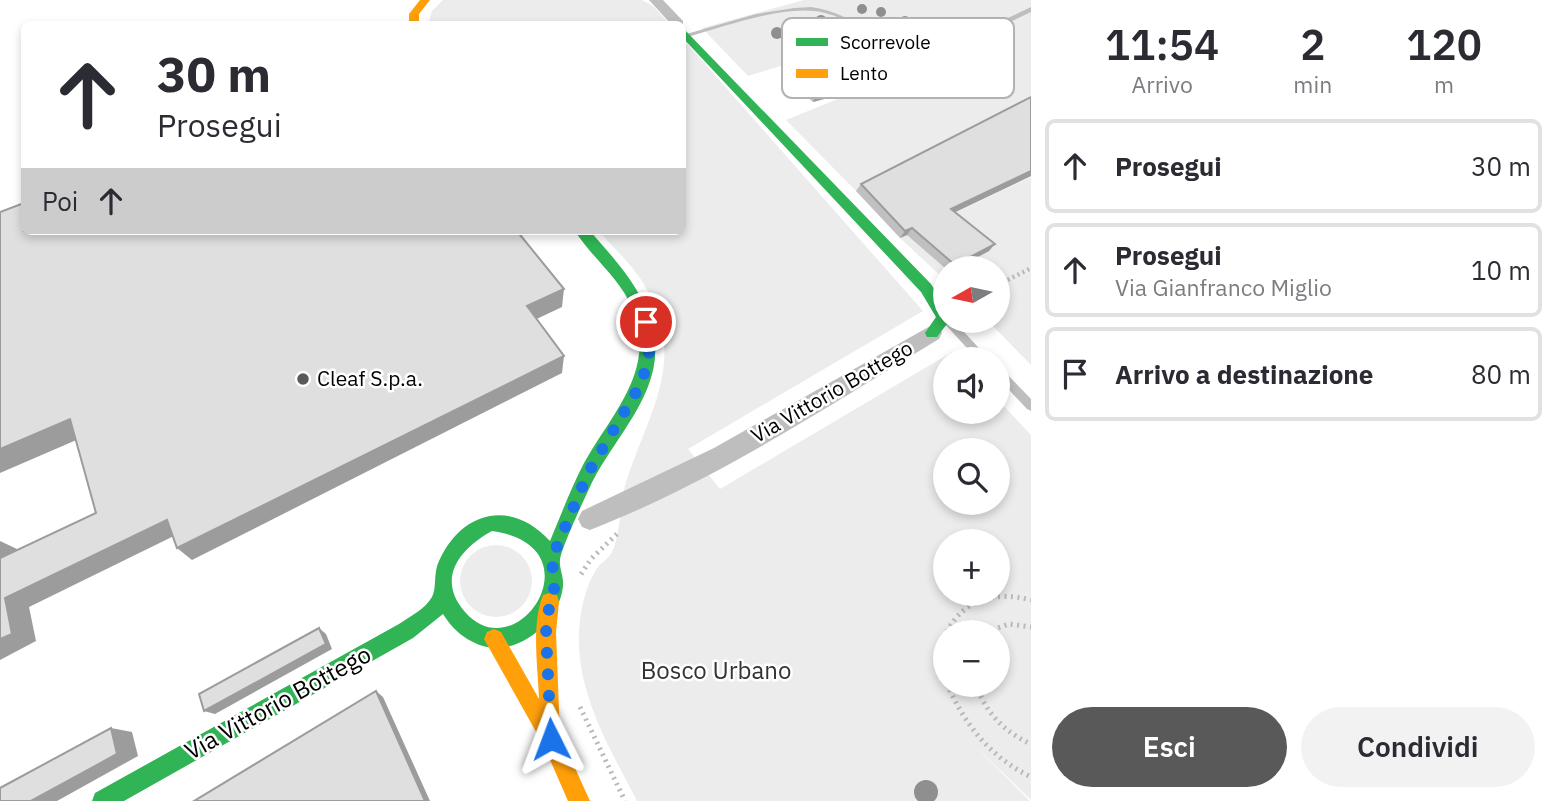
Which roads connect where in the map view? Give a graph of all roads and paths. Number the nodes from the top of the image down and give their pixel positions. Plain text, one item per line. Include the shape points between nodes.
1 (425, 0) edge
2 (656, 0) edge
3 (1031, 9) edge
4 (840, 18) edge
5 (1012, 18) edge
6 (414, 21) edge
7 (674, 21) edge
8 (686, 29) edge
9 (686, 34) edge
10 (585, 235) edge
11 (1031, 268) edge
12 (1010, 279) edge
13 (933, 297) edge
14 (933, 328) edge
15 (954, 333) edge
16 (970, 347) edge
17 (1010, 384) edge
18 (1031, 406) edge
19 (588, 473) junction
20 (559, 501) dead end
21 (590, 519) dead end
22 (630, 523) dead end
23 (552, 558) junction
24 (579, 579) dead end
25 (444, 595) junction
26 (1031, 600) edge
27 (550, 601) junction
28 (952, 620) edge
29 (1010, 624) edge
30 (1031, 627) edge
31 (494, 639) junction
32 (575, 695) dead end
33 (953, 697) edge
34 (980, 697) edge
35 (551, 739) junction
36 (1031, 744) edge
37 (1031, 777) edge
38 (103, 801) edge
39 (579, 801) edge
40 (625, 801) edge

1 - 6 street
2 - 7 street
3 - 5 lane
4 - 8 lane via 821,9
9 - 13 street
10 - 19 street via 633,292 649,342 642,382
11 - 12 path
14 - 21 street, Via Vittorio Bottego via 779,425
15 - 16 lane
17 - 18 lane
19 - 20 street
19 - 23 street
22 - 24 path via 591,559
23 - 25 street via 524,522 490,522 460,538 449,552
23 - 27 street
25 - 31 street via 464,625
25 - 38 street, Via Vittorio Bottego via 434,611 406,631
26 - 28 path via 1001,595 981,598 963,607
27 - 31 street via 542,617 529,626
27 - 35 street via 546,632
29 - 30 path
31 - 35 street
32 - 40 path
33 - 37 path via 975,735 997,756
34 - 36 path via 995,720
35 - 39 street

